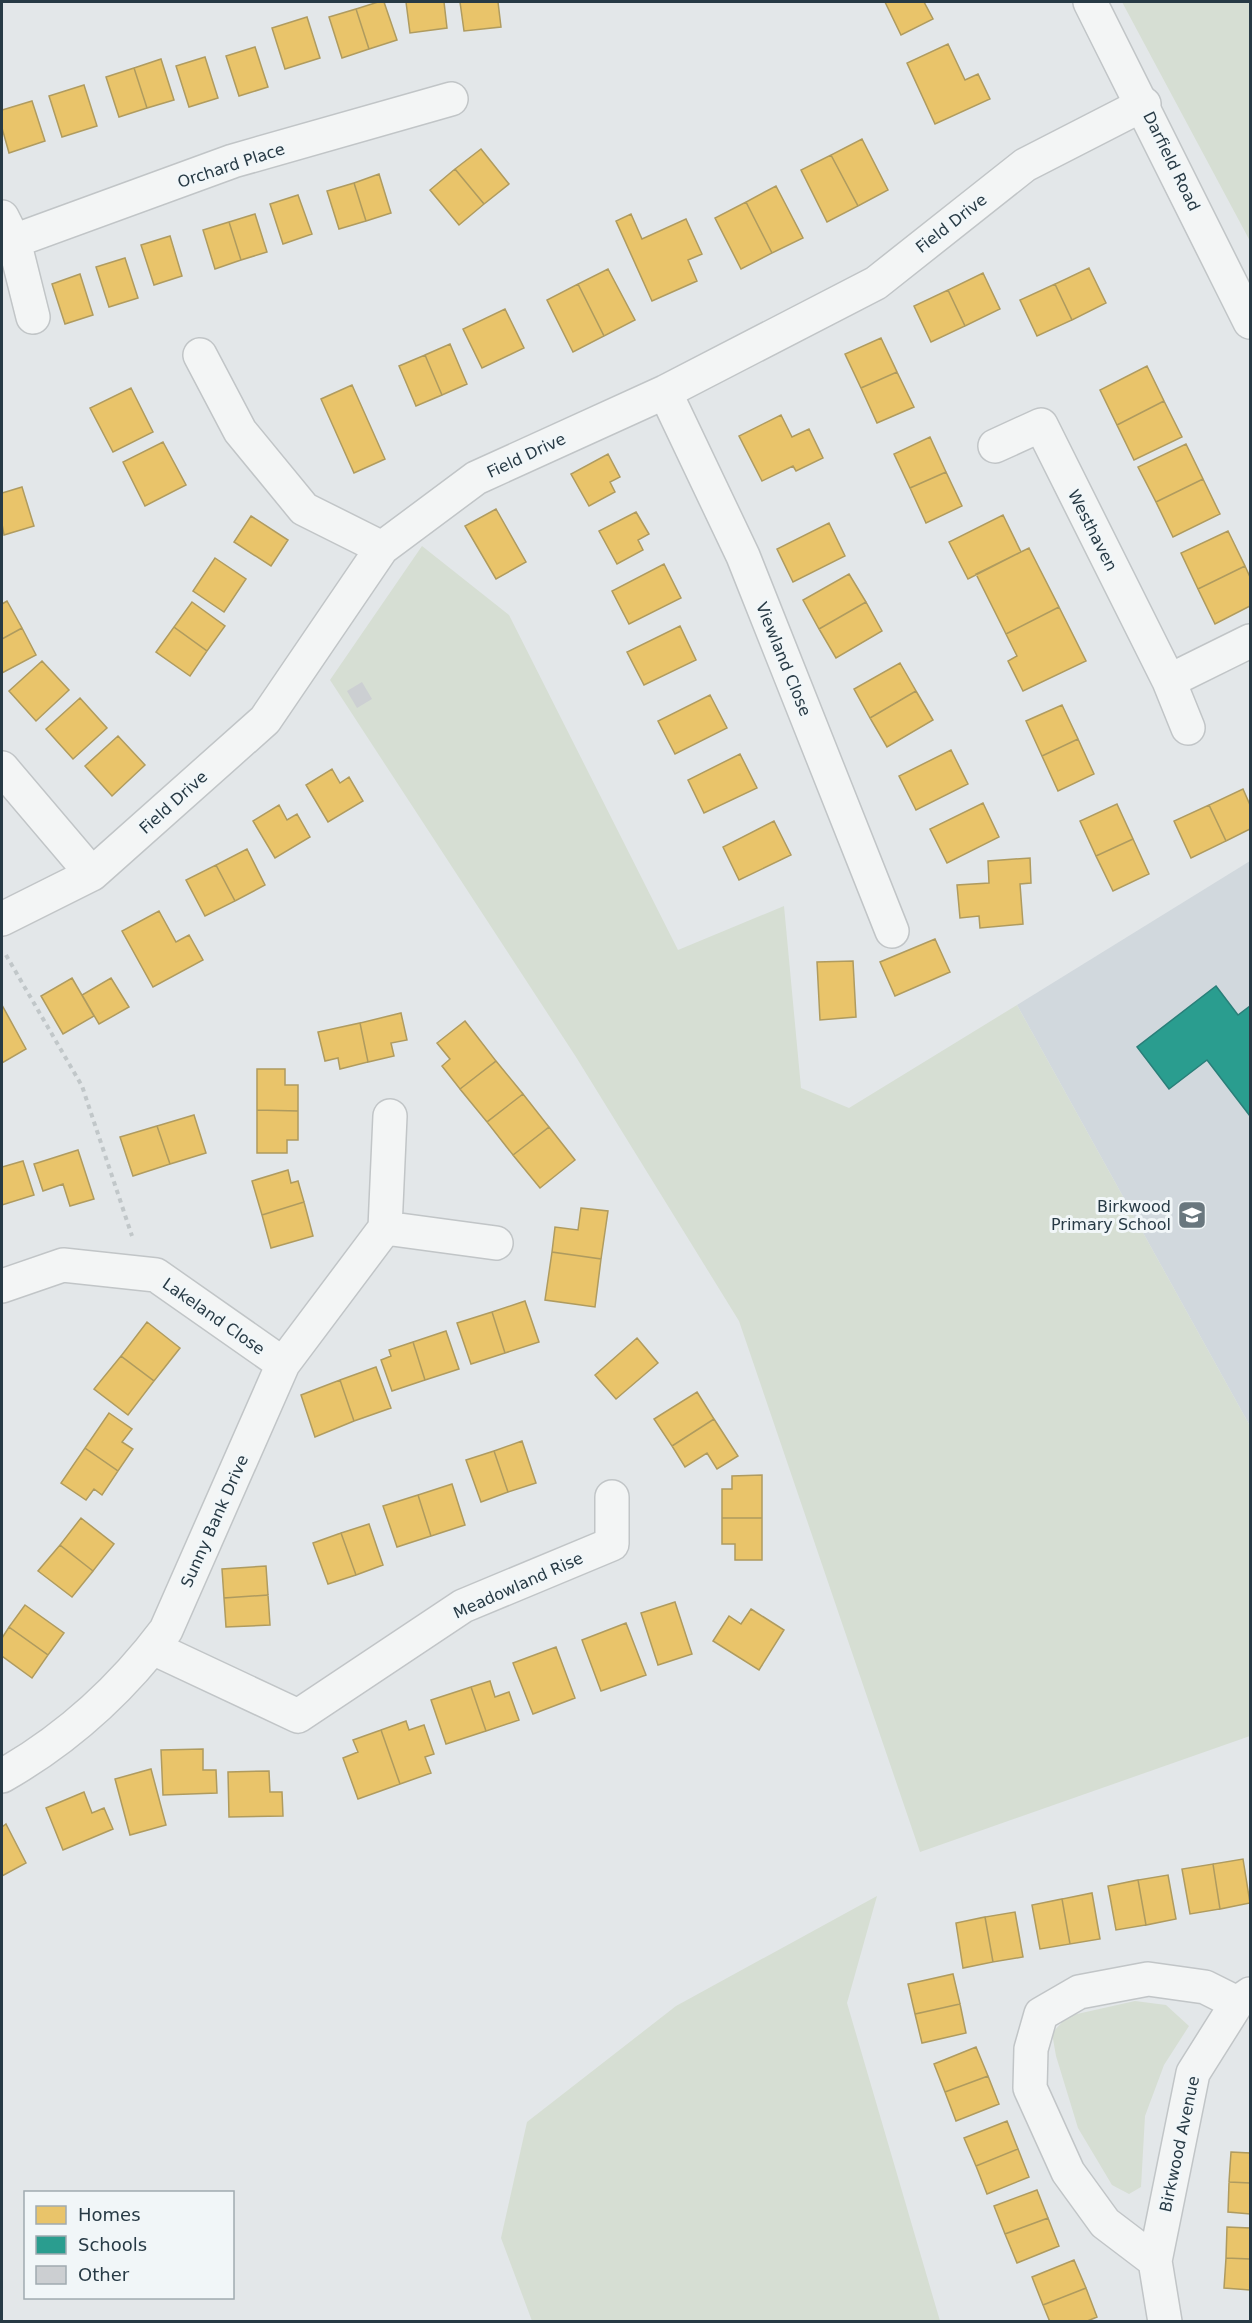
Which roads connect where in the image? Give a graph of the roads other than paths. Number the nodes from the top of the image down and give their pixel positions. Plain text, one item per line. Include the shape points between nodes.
1 (1090, 2) edge
2 (451, 99) dead end
3 (1144, 104) junction
4 (8, 229) edge
5 (33, 317) dead end
6 (1251, 322) edge
7 (200, 355) dead end
8 (664, 392) junction
9 (995, 446) dead end
10 (382, 549) junction
11 (1251, 641) edge
12 (1169, 681) junction
13 (1188, 728) dead end
14 (2, 768) edge
15 (92, 874) junction
16 (892, 931) dead end
17 (2, 934) edge
18 (390, 1116) dead end
19 (385, 1228) junction
20 (496, 1243) dead end
21 (2, 1286) edge
22 (283, 1364) junction
23 (612, 1497) dead end
24 (153, 1648) junction
25 (2, 1776) edge
26 (1244, 1999) edge
27 (1155, 2261) junction
28 (1165, 2322) edge

1 - 3 street, Darfield Road
2 - 4 street, Orchard Place
3 - 6 street, Darfield Road
3 - 8 street, Field Drive via 1025,165 876,283
4 - 5 street
7 - 10 street via 240,431 304,509
8 - 10 street, Field Drive via 476,478
8 - 16 street, Viewland Close via 743,556
9 - 12 street, Westhaven via 1041,425
10 - 15 street, Field Drive via 265,720
11 - 12 street
12 - 13 street, Westhaven
14 - 15 street
15 - 17 street, Field Drive
18 - 19 street
19 - 20 street
19 - 22 street, Sunny Bank Drive
21 - 22 street, Lakeland Close via 63,1265 156,1275
22 - 24 street, Sunny Bank Drive via 166,1630
23 - 24 street, Meadowland Rise via 612,1544 463,1606 300,1728
24 - 25 street, Sunny Bank Drive via 83,1722
26 - 27 street, Birkwood Avenue via 1193,2073
26 - 27 street, Birkwood Avenue via 1205,1987 1148,1979 1079,1992 1041,2014 1031,2049 1030,2088 1068,2172 1105,2223
27 - 28 street, Birkwood Avenue

